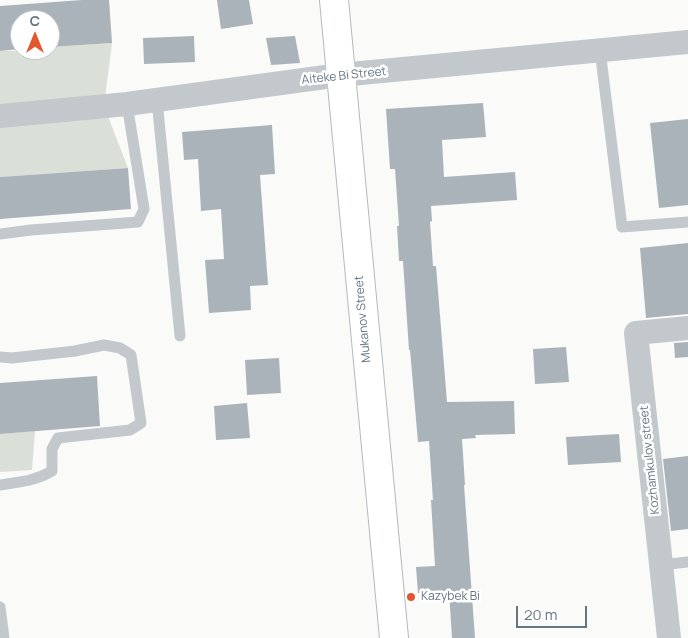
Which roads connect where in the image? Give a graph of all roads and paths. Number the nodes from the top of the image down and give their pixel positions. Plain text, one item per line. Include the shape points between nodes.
1 (334, 0) edge
2 (688, 42) edge
3 (600, 50) junction
4 (340, 76) junction
5 (157, 100) junction
6 (127, 104) junction
7 (0, 116) edge
8 (688, 222) edge
9 (0, 234) edge
10 (688, 328) edge
11 (180, 336) dead end
12 (0, 357) edge
13 (0, 485) edge
14 (688, 562) edge
15 (661, 565) junction
16 (0, 606) edge
17 (4, 638) edge
18 (394, 638) edge
19 (669, 638) edge

1 - 4 main road, Mukanov Street
2 - 3 street, Aiteke Bi Street
3 - 4 street, Aiteke Bi Street
3 - 8 lane via 622,227
4 - 5 street, Aiteke Bi Street
4 - 18 main road, Mukanov Street
5 - 6 street, Aiteke Bi Street
5 - 11 lane
6 - 7 street, Aiteke Bi Street
6 - 9 lane via 144,210 138,222
10 - 15 street, Kozhamkulov street via 636,333
12 - 13 lane via 75,351 104,345 120,348 131,355 141,423 130,430 58,438 52,449 52,471 31,481
14 - 15 lane
15 - 19 street, Kozhamkulov street
16 - 17 lane

